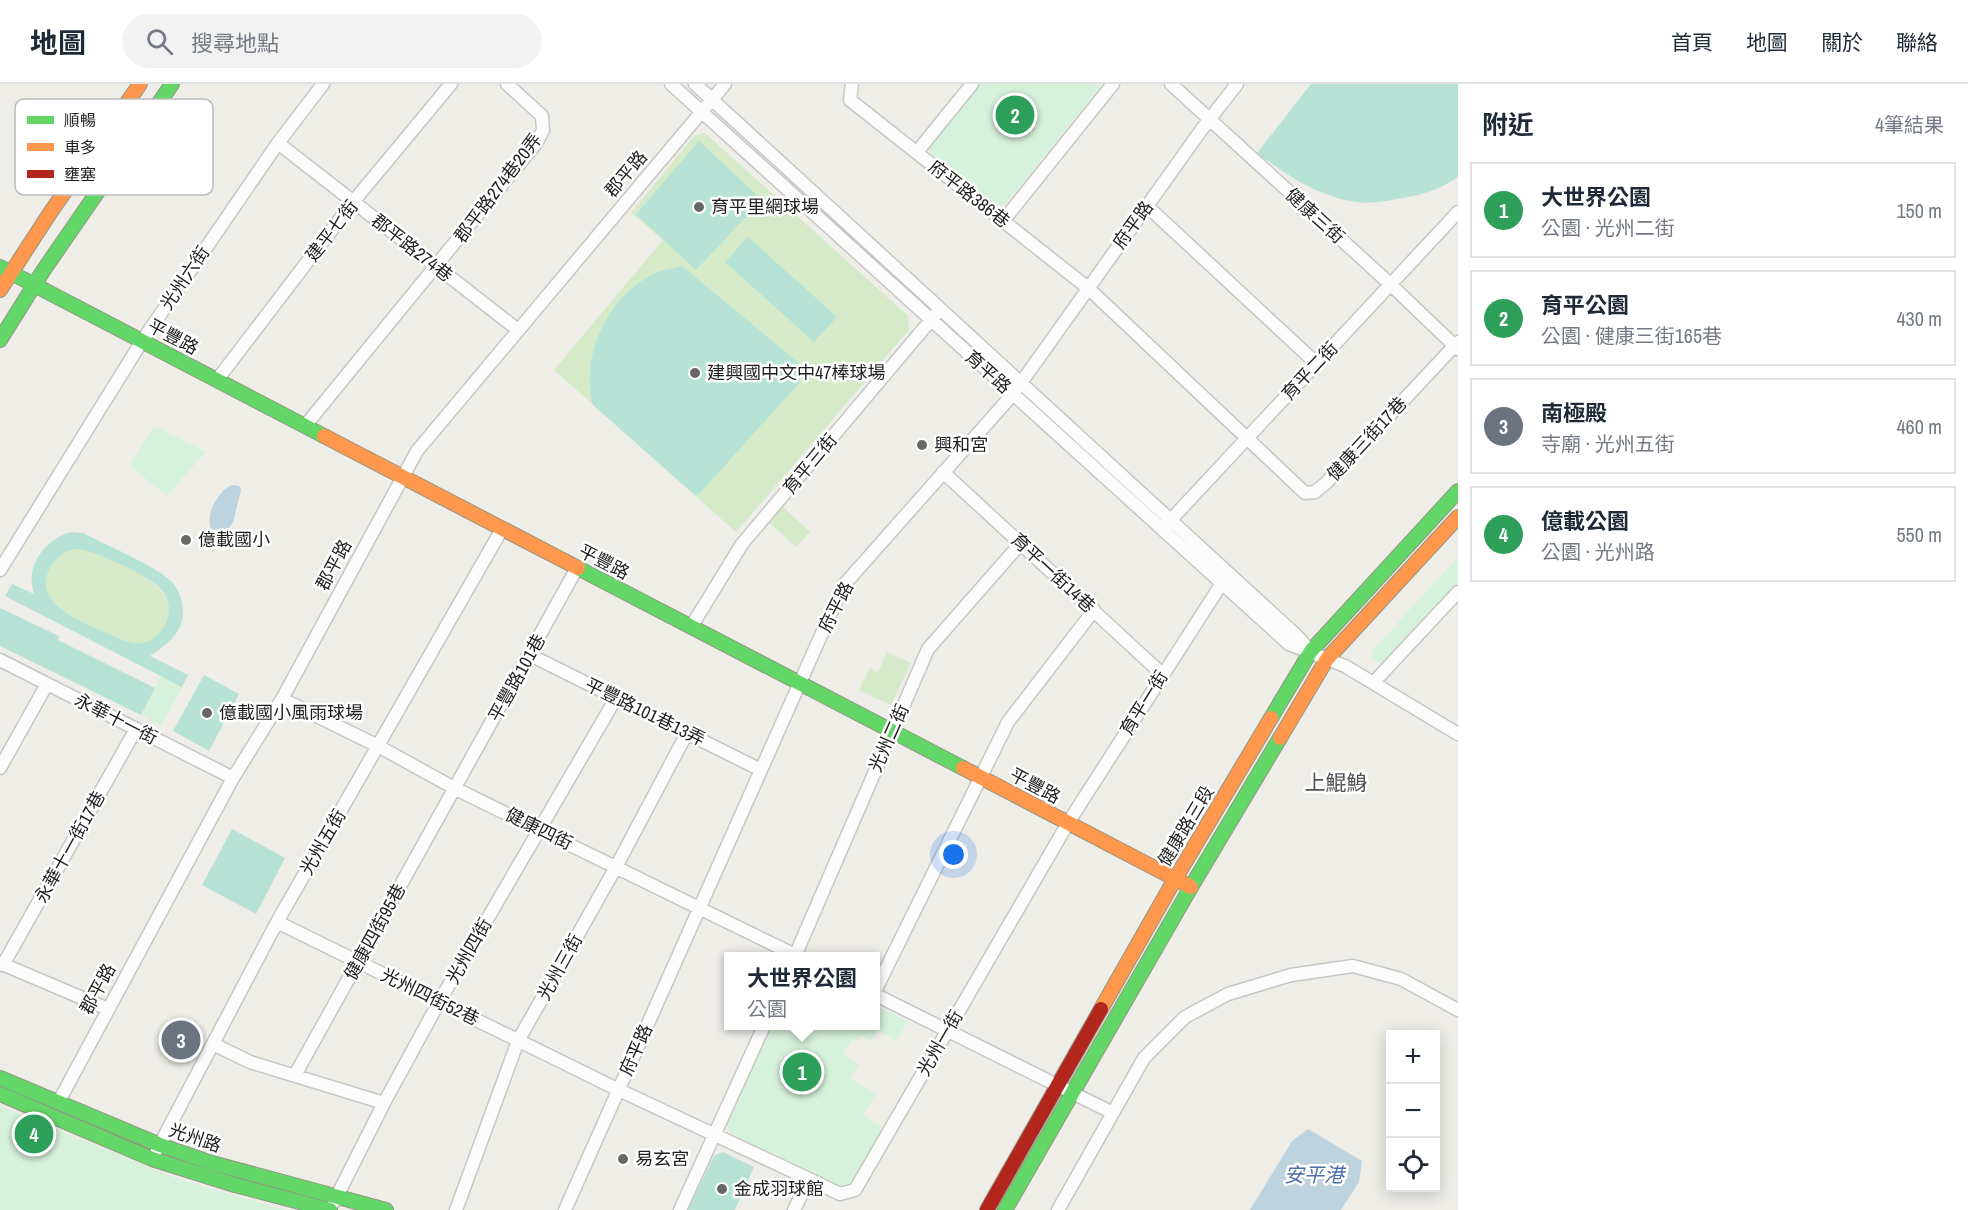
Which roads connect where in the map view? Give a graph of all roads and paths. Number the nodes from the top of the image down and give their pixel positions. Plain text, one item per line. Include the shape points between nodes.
1 (140, 84) edge
2 (172, 84) edge
3 (323, 84) edge
4 (451, 84) edge
5 (507, 84) edge
6 (671, 84) edge
7 (695, 84) edge
8 (725, 84) edge
9 (852, 84) edge
10 (972, 84) edge
11 (1113, 84) edge
12 (1171, 84) edge
13 (1237, 84) edge
14 (129, 99) edge
15 (162, 99) edge
16 (712, 100) junction
17 (701, 112) junction
18 (1209, 120) junction
19 (278, 143) junction
20 (916, 152) junction
21 (59, 195) edge
22 (95, 195) edge
23 (353, 202) junction
24 (1147, 206) junction
25 (1458, 212) edge
26 (1003, 221) junction
27 (437, 267) junction
28 (5, 270) edge
29 (34, 284) junction
30 (1390, 284) junction
31 (1088, 288) junction
32 (0, 290) edge
33 (940, 309) junction
34 (931, 320) junction
35 (518, 330) junction
36 (0, 340) edge
37 (142, 341) junction
38 (1457, 345) edge
39 (1317, 364) junction
40 (217, 380) junction
41 (1021, 382) junction
42 (1013, 394) junction
43 (305, 426) junction
44 (1247, 438) junction
45 (943, 472) junction
46 (402, 477) junction
47 (1458, 491) edge
48 (1458, 517) edge
49 (1166, 524) junction
50 (502, 529) junction
51 (1021, 543) junction
52 (577, 568) junction
53 (0, 570) edge
54 (1222, 583) junction
55 (1458, 592) edge
56 (1094, 610) junction
57 (692, 627) junction
58 (1311, 651) junction
59 (530, 655) junction
60 (1327, 659) junction
61 (0, 660) edge
62 (1162, 674) junction
63 (1374, 682) junction
64 (47, 684) junction
65 (800, 684) junction
66 (616, 698) junction
67 (282, 699) junction
68 (136, 729) junction
69 (892, 732) junction
70 (687, 733) junction
71 (1458, 734) edge
72 (378, 746) junction
73 (0, 768) edge
74 (761, 770) junction
75 (233, 778) junction
76 (980, 778) junction
77 (456, 789) junction
78 (1068, 823) junction
79 (539, 830) junction
80 (616, 867) junction
81 (1175, 879) junction
82 (1191, 887) junction
83 (699, 909) junction
84 (277, 922) junction
85 (788, 952) edge
86 (798, 952) edge
87 (358, 961) junction
88 (2, 964) edge
89 (880, 981) edge
90 (880, 997) edge
91 (439, 1002) junction
92 (108, 1009) junction
93 (1458, 1010) edge
94 (762, 1030) edge
95 (947, 1030) junction
96 (518, 1041) junction
97 (213, 1044) junction
98 (295, 1075) junction
99 (0, 1078) edge
100 (1058, 1084) junction
101 (619, 1090) junction
102 (1072, 1092) junction
103 (0, 1094) edge
104 (58, 1102) junction
105 (384, 1103) junction
106 (1113, 1113) junction
107 (52, 1116) junction
108 (715, 1136) junction
109 (160, 1145) junction
110 (152, 1159) junction
111 (809, 1179) junction
112 (336, 1196) junction
113 (331, 1210) edge
114 (386, 1210) edge
115 (456, 1210) edge
116 (565, 1210) edge
117 (680, 1210) edge
118 (794, 1210) edge
119 (987, 1210) edge
120 (1005, 1210) edge
121 (1058, 1210) edge

1 - 14 street
2 - 15 street
3 - 19 street, 光州六街
4 - 23 street, 建平七街
5 - 27 street, 郡平路274巷20弄 via 542,116 543,130
6 - 17 street, 育平路
7 - 16 street, 育平路
8 - 16 street, 郡平路
9 - 20 street, 府平路386巷 via 850,100
10 - 20 street
11 - 26 street
12 - 18 street, 健康三街
13 - 18 street, 府平路
16 - 17 street, 郡平路
16 - 33 street, 育平路
17 - 34 street, 育平路
17 - 35 street, 郡平路
18 - 24 street, 府平路
18 - 30 street, 健康三街
19 - 23 street, 郡平路274巷
19 - 37 street, 光州六街
20 - 26 street, 府平路386巷
21 - 28 street
22 - 29 street
23 - 27 street, 郡平路274巷
23 - 40 street, 建平七街
24 - 31 street, 府平路
24 - 39 street
25 - 30 street, 育平二街
26 - 31 street, 府平路386巷
27 - 35 street, 郡平路274巷
27 - 43 street, 郡平路274巷20弄
28 - 29 street, 平豐路
28 - 32 street
29 - 36 street
29 - 37 street, 平豐路
30 - 38 street, 健康三街
30 - 39 street, 育平二街
31 - 41 street, 府平路
31 - 44 street, 府平路386巷
33 - 34 street, 育平三街
33 - 41 street, 育平路
34 - 42 street, 育平路
34 - 57 street, 育平三街 via 742,544
35 - 46 street, 郡平路 via 417,451
37 - 40 street, 平豐路
37 - 53 street, 光州六街
38 - 44 street, 健康三街17巷 via 1316,492 1305,492
39 - 44 street, 育平二街
40 - 43 street, 平豐路
41 - 42 street, 府平路
41 - 49 street, 育平路
42 - 45 street, 府平路
42 - 49 street, 育平路
43 - 46 street, 平豐路
44 - 49 street, 育平二街
45 - 51 street, 育平一街14巷
45 - 65 street, 府平路 via 843,586
46 - 50 street, 平豐路
46 - 67 street, 郡平路
47 - 58 street, 健康路三段
48 - 60 street, 健康路三段
49 - 54 street, 育平路
49 - 58 street, 育平路
50 - 52 street, 平豐路
50 - 72 street, 光州五街
51 - 56 street, 育平一街14巷
51 - 69 street, 光州二街 via 928,649
52 - 57 street, 平豐路
52 - 59 street, 平豐路101巷
54 - 58 street, 育平路 via 1290,644
54 - 62 street, 育平一街
55 - 63 street
56 - 62 street, 育平一街14巷
56 - 76 street via 1008,722
57 - 65 street, 平豐路
58 - 60 street, 育平路
58 - 81 street, 健康路三段
59 - 66 street, 平豐路101巷13弄
59 - 77 street, 平豐路101巷
60 - 63 street, 育平路
60 - 82 street, 健康路三段
61 - 64 street, 永華十一街
62 - 78 street, 育平一街
63 - 71 street, 育平路
64 - 68 street, 永華十一街
64 - 73 street
65 - 69 street, 平豐路
65 - 74 street, 府平路
66 - 70 street, 平豐路101巷13弄
66 - 79 street, 光州四街
67 - 72 street, 健康四街
67 - 75 street, 郡平路
68 - 75 street, 永華十一街
68 - 88 street, 永華十一街17巷
69 - 76 street, 平豐路
69 - 86 street, 光州二街
70 - 74 street, 平豐路101巷13弄
70 - 80 street, 光州三街
72 - 77 street, 健康四街
72 - 84 street, 光州五街
74 - 83 street, 府平路
75 - 92 street, 郡平路
76 - 78 street, 平豐路
76 - 89 street
77 - 79 street, 健康四街
77 - 87 street, 健康四街95巷
78 - 81 street, 平豐路
78 - 95 street, 光州一街
79 - 80 street, 健康四街
79 - 91 street, 光州四街
80 - 83 street, 健康四街
80 - 96 street, 光州三街
81 - 82 street, 平豐路
81 - 100 street, 健康路三段
82 - 102 street, 健康路三段
83 - 85 street, 健康四街
83 - 101 street, 府平路
84 - 87 street, 光州四街52巷
84 - 97 street, 光州五街
87 - 91 street, 光州四街52巷
87 - 98 street, 健康四街95巷
88 - 92 street
90 - 95 street
91 - 96 street, 光州四街52巷
91 - 105 street, 光州四街
92 - 104 street, 郡平路
93 - 106 street via 1401,979 1353,966 1291,975 1249,987 1185,1017 1144,1058
94 - 108 street
95 - 100 street
95 - 111 street, 光州一街 via 855,1190 840,1194
96 - 101 street, 光州四街52巷
96 - 115 street, 光州三街
97 - 98 street via 250,1062
97 - 109 street, 光州五街
98 - 105 street
99 - 104 street, 光州路
100 - 102 street
100 - 119 street, 健康路三段
101 - 108 street, 光州一街
101 - 116 street, 府平路
102 - 106 street
102 - 120 street, 健康路三段
103 - 107 street, 光州路
104 - 107 street, 郡平路
104 - 109 street, 光州路
105 - 112 street, 光州四街
106 - 121 street
107 - 110 street, 光州路
108 - 111 street, 光州一街
108 - 117 street
109 - 110 street, 光州五街
109 - 112 street, 光州路
110 - 113 street, 光州路
111 - 118 street
112 - 113 street, 光州四街
112 - 114 street, 光州路

